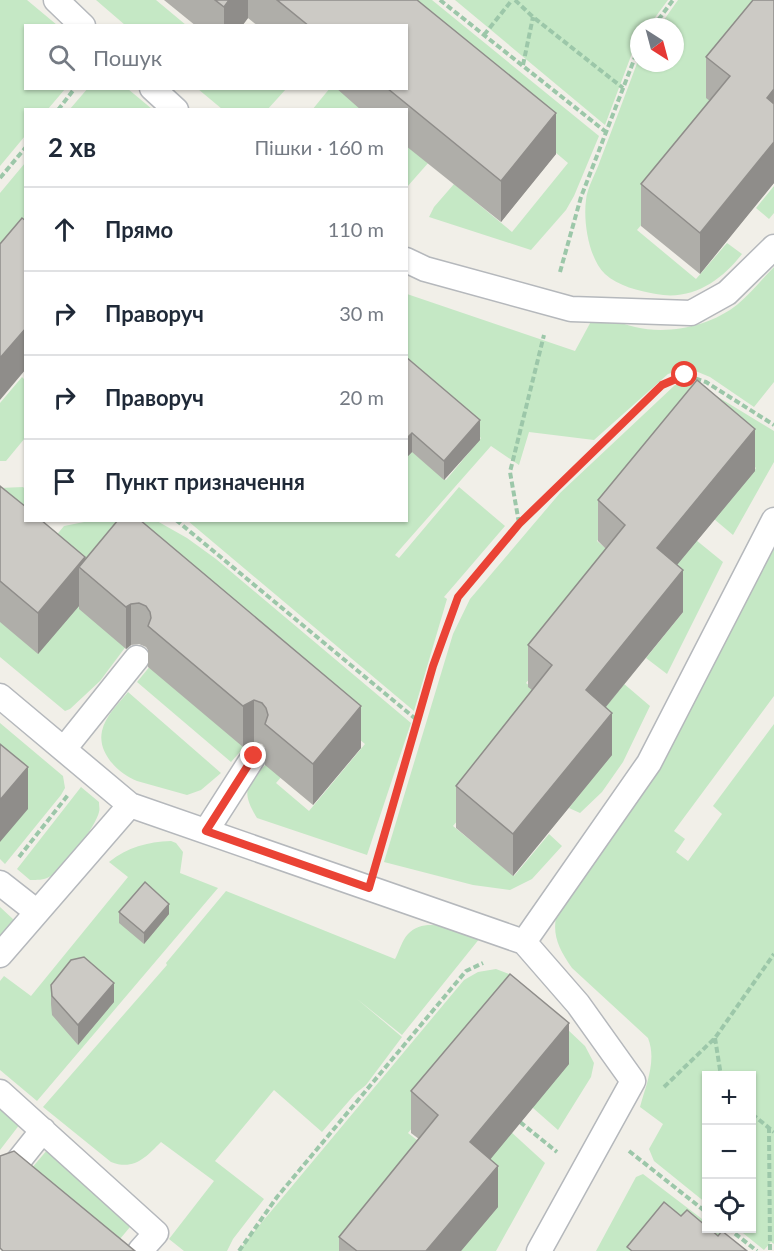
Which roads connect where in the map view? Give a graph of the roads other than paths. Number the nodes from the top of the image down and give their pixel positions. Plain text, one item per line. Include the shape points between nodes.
1 (56, 0) edge
2 (81, 24) edge
3 (154, 90) edge
4 (174, 108) edge
5 (774, 247) edge
6 (408, 262) edge
7 (774, 520) edge
8 (137, 658) dead end
9 (0, 696) edge
10 (64, 749) junction
11 (254, 756) dead end
12 (129, 805) junction
13 (206, 831) junction
14 (0, 883) edge
15 (37, 912) junction
16 (524, 942) junction
17 (0, 955) edge
18 (0, 1092) edge
19 (43, 1130) junction
20 (0, 1184) edge
21 (140, 1251) edge
22 (539, 1251) edge

1 - 2 lane
3 - 4 lane
5 - 6 lane via 727,293 691,313 571,309
7 - 16 lane via 649,763
8 - 10 lane
9 - 10 lane
10 - 12 lane
11 - 13 lane
12 - 13 lane
12 - 15 lane
13 - 16 lane
14 - 15 lane
15 - 17 lane
16 - 22 lane via 578,1004 633,1081
18 - 19 lane
19 - 20 lane
19 - 21 lane via 156,1233

